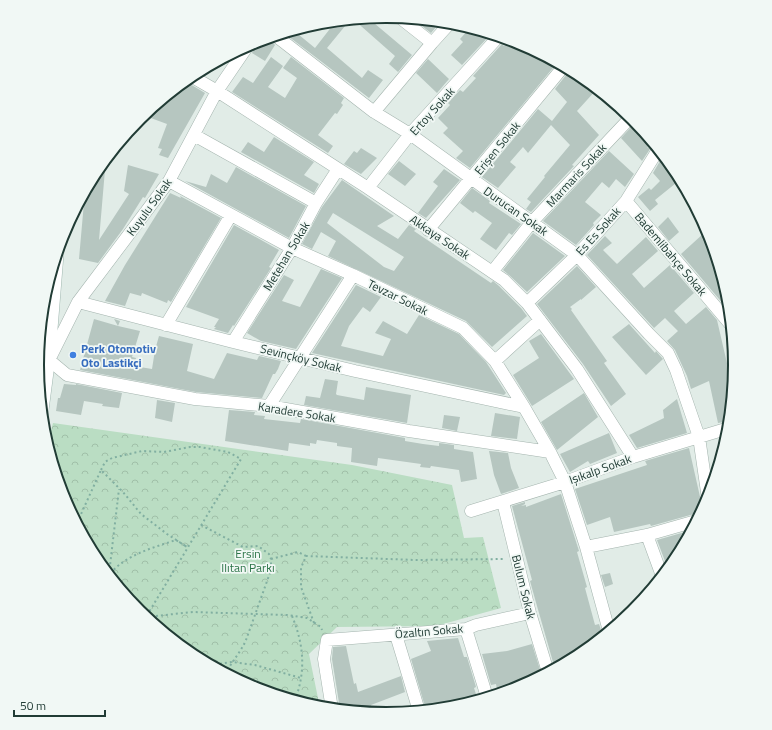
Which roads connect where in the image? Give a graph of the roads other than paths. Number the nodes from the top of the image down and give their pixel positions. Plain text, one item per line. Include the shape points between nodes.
1 (408, 24) edge
2 (445, 29) edge
3 (281, 40) edge
4 (495, 41) edge
5 (432, 43) junction
6 (241, 55) edge
7 (560, 71) edge
8 (198, 80) edge
9 (217, 90) junction
10 (374, 112) junction
11 (627, 122) edge
12 (410, 134) junction
13 (194, 135) junction
14 (655, 155) edge
15 (338, 169) junction
16 (471, 179) junction
17 (169, 181) junction
18 (368, 188) junction
19 (626, 201) junction
20 (316, 204) junction
21 (231, 215) junction
22 (532, 222) junction
23 (428, 230) junction
24 (292, 248) junction
25 (577, 255) junction
26 (492, 272) junction
27 (353, 275) junction
28 (78, 302) junction
29 (527, 304) junction
30 (725, 317) edge
31 (540, 320) junction
32 (166, 325) junction
33 (45, 340) edge
34 (233, 342) junction
35 (300, 358) junction
36 (46, 360) junction
37 (495, 361) junction
38 (44, 366) edge
39 (45, 379) edge
40 (269, 406) junction
41 (524, 407) junction
42 (721, 430) edge
43 (699, 437) junction
44 (550, 452) junction
45 (633, 457) junction
46 (565, 482) junction
47 (706, 485) edge
48 (503, 502) junction
49 (471, 511) dead end
50 (689, 523) edge
51 (647, 535) junction
52 (586, 547) junction
53 (660, 569) edge
54 (530, 613) junction
55 (607, 625) edge
56 (466, 629) junction
57 (396, 635) junction
58 (546, 667) edge
59 (485, 692) edge
60 (331, 702) edge
61 (417, 705) edge

1 - 5 street
2 - 5 street
3 - 10 street, Durucan Sokak
4 - 12 street, Ertoy Sokak
5 - 10 street
6 - 9 street, Kuyulu Sokak
7 - 16 street, Erişen Sokak
8 - 9 street, Akkaya Sokak
9 - 13 street, Kuyulu Sokak
9 - 15 street, Akkaya Sokak
10 - 12 street, Durucan Sokak
11 - 22 street, Marmaris Sokak
12 - 16 street, Durucan Sokak
12 - 18 street, Ertoy Sokak
13 - 17 street, Kuyulu Sokak
13 - 20 street
14 - 19 street, Es Es Sokak
15 - 18 street, Akkaya Sokak
15 - 20 street, Metehan Sokak
16 - 22 street, Durucan Sokak
16 - 23 street, Erişen Sokak
17 - 21 street, Tevzar Sokak
17 - 28 street, Kuyulu Sokak
18 - 23 street, Akkaya Sokak
19 - 25 street, Es Es Sokak
19 - 30 street, Bademlibahçe Sokak
20 - 24 street, Metehan Sokak
21 - 24 street, Tevzar Sokak
21 - 32 street
22 - 25 street, Durucan Sokak
22 - 26 street, Marmaris Sokak
23 - 26 street, Akkaya Sokak
24 - 27 street, Tevzar Sokak
24 - 34 street, Metehan Sokak
25 - 29 street, Es Es Sokak
25 - 43 street, Durucan Sokak via 668,353
26 - 29 street, Akkaya Sokak via 504,280
27 - 35 street
27 - 37 street, Tevzar Sokak via 463,328
28 - 32 street, Sevinçköy Sokak
28 - 36 street, Kuyulu Sokak
29 - 31 street, Akkaya Sokak
31 - 37 street
31 - 45 street, Akkaya Sokak via 577,368
32 - 34 street, Sevinçköy Sokak
33 - 36 street
34 - 35 street, Sevinçköy Sokak
35 - 40 street
35 - 41 street, Sevinçköy Sokak
36 - 38 street
36 - 39 street
36 - 40 street, Karadere Sokak via 67,375 195,399
37 - 41 street, Tevzar Sokak
40 - 44 street, Karadere Sokak via 409,431
41 - 44 street, Tevzar Sokak
42 - 43 street, Işıkalp Sokak
43 - 45 street, Işıkalp Sokak
43 - 47 street, Durucan Sokak
44 - 46 street, Tevzar Sokak
45 - 46 street, Işıkalp Sokak
46 - 48 street, Işıkalp Sokak
46 - 52 street, Tevzar Sokak
48 - 49 street, Işıkalp Sokak
48 - 54 street, Bulum Sokak
50 - 51 street
51 - 52 street
51 - 53 street
52 - 55 street, Tevzar Sokak
54 - 56 street, Özaltın Sokak
54 - 58 street, Bulum Sokak
56 - 57 street, Özaltın Sokak
56 - 59 street
57 - 60 street, Özaltın Sokak via 327,640 324,659
57 - 61 street

